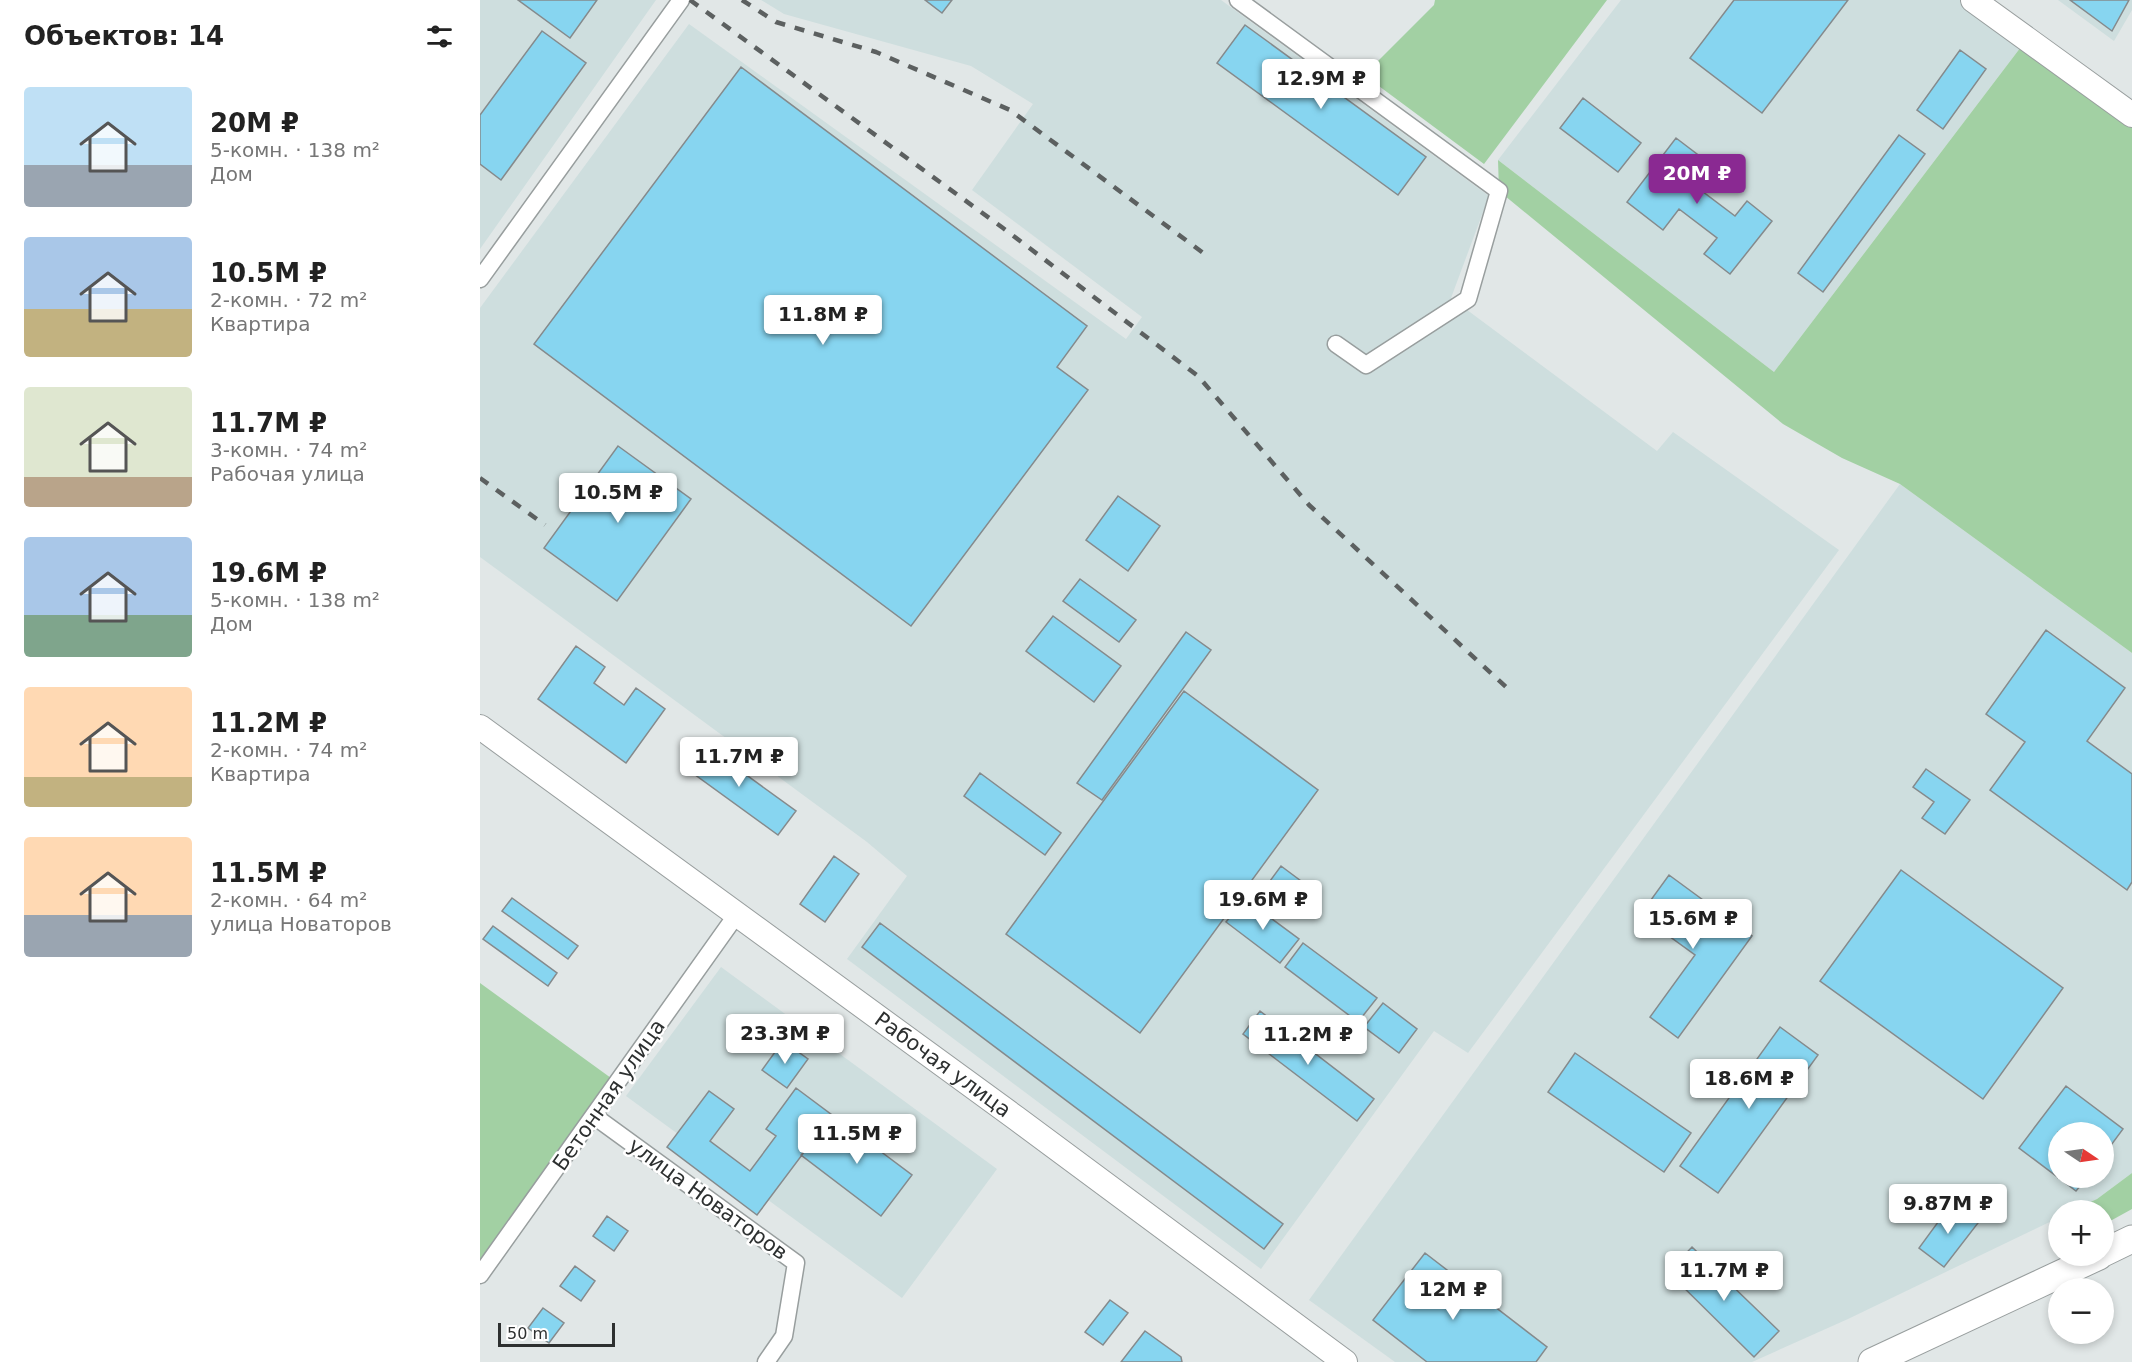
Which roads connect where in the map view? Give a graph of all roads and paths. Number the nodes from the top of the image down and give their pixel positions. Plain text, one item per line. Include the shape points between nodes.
1 (681, 0) edge
2 (1238, 0) edge
3 (1973, 0) edge
4 (2132, 115) edge
5 (480, 279) edge
6 (1336, 344) dead end
7 (480, 727) edge
8 (737, 914) junction
9 (594, 1116) junction
10 (2132, 1239) edge
11 (2114, 1248) edge
12 (2077, 1266) edge
13 (480, 1275) edge
14 (766, 1362) edge
15 (1346, 1362) edge
16 (1872, 1362) edge

1 - 5 street
2 - 6 street via 1499,191 1468,299 1366,365
3 - 4 main road
7 - 8 main road, Рабочая улица
8 - 9 street, Бетонная улица
8 - 15 main road, Рабочая улица
9 - 13 street, Бетонная улица
9 - 14 street, улица Новаторов via 796,1263 784,1336
10 - 11 main road
12 - 16 main road

